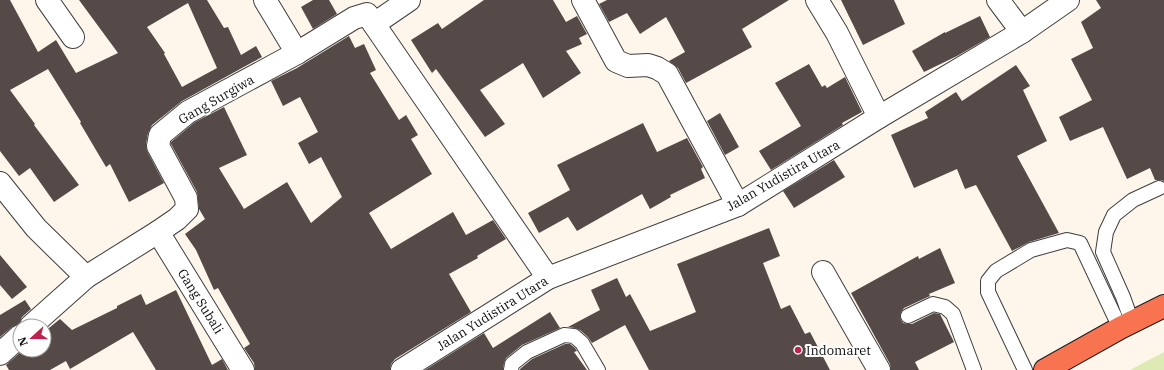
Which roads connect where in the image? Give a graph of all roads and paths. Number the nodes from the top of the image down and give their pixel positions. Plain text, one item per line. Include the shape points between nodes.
1 (47, 0) edge
2 (265, 0) edge
3 (409, 0) edge
4 (583, 0) edge
5 (817, 0) edge
6 (998, 0) edge
7 (1068, 0) edge
8 (370, 19) junction
9 (1022, 32) junction
10 (73, 37) dead end
11 (297, 53) junction
12 (880, 118) junction
13 (0, 183) edge
14 (1159, 188) dead end
15 (738, 205) junction
16 (158, 232) junction
17 (823, 272) dead end
18 (86, 277) junction
19 (548, 278) junction
20 (1164, 306) edge
21 (908, 316) dead end
22 (40, 318) edge
23 (1126, 325) junction
24 (12, 343) edge
25 (0, 354) edge
26 (244, 370) edge
27 (402, 370) edge
28 (511, 370) edge
29 (598, 370) edge
30 (879, 370) edge
31 (974, 370) edge
32 (1025, 370) edge
33 (1045, 370) edge

1 - 10 street
2 - 11 street
3 - 8 street, Gang Surgiwa
4 - 15 street via 616,61 628,66 648,65 667,74
5 - 12 street via 837,33
6 - 9 street
7 - 9 street, Jalan Yudistira Utara
8 - 11 street, Gang Surgiwa via 354,18
8 - 19 street
9 - 12 street, Jalan Yudistira Utara
11 - 16 street, Gang Surgiwa via 188,112 160,135 158,146 186,198 187,209
12 - 15 street, Jalan Yudistira Utara
13 - 18 street via 36,228
14 - 23 lane via 1133,200 1114,215 1106,232 1103,252 1123,297
15 - 19 street, Jalan Yudistira Utara
16 - 18 street, Gang Surgiwa
16 - 26 street, Gang Subali
17 - 30 street
18 - 22 street, Gang Surgiwa
19 - 27 street, Jalan Yudistira Utara
20 - 23 highway
21 - 31 lane via 933,304 945,307 953,314
23 - 32 lane via 1080,243 1067,240 1031,250 996,271 988,281 988,292
23 - 33 highway
24 - 25 street
28 - 29 lane via 512,364 527,352 564,335 574,336 582,343

